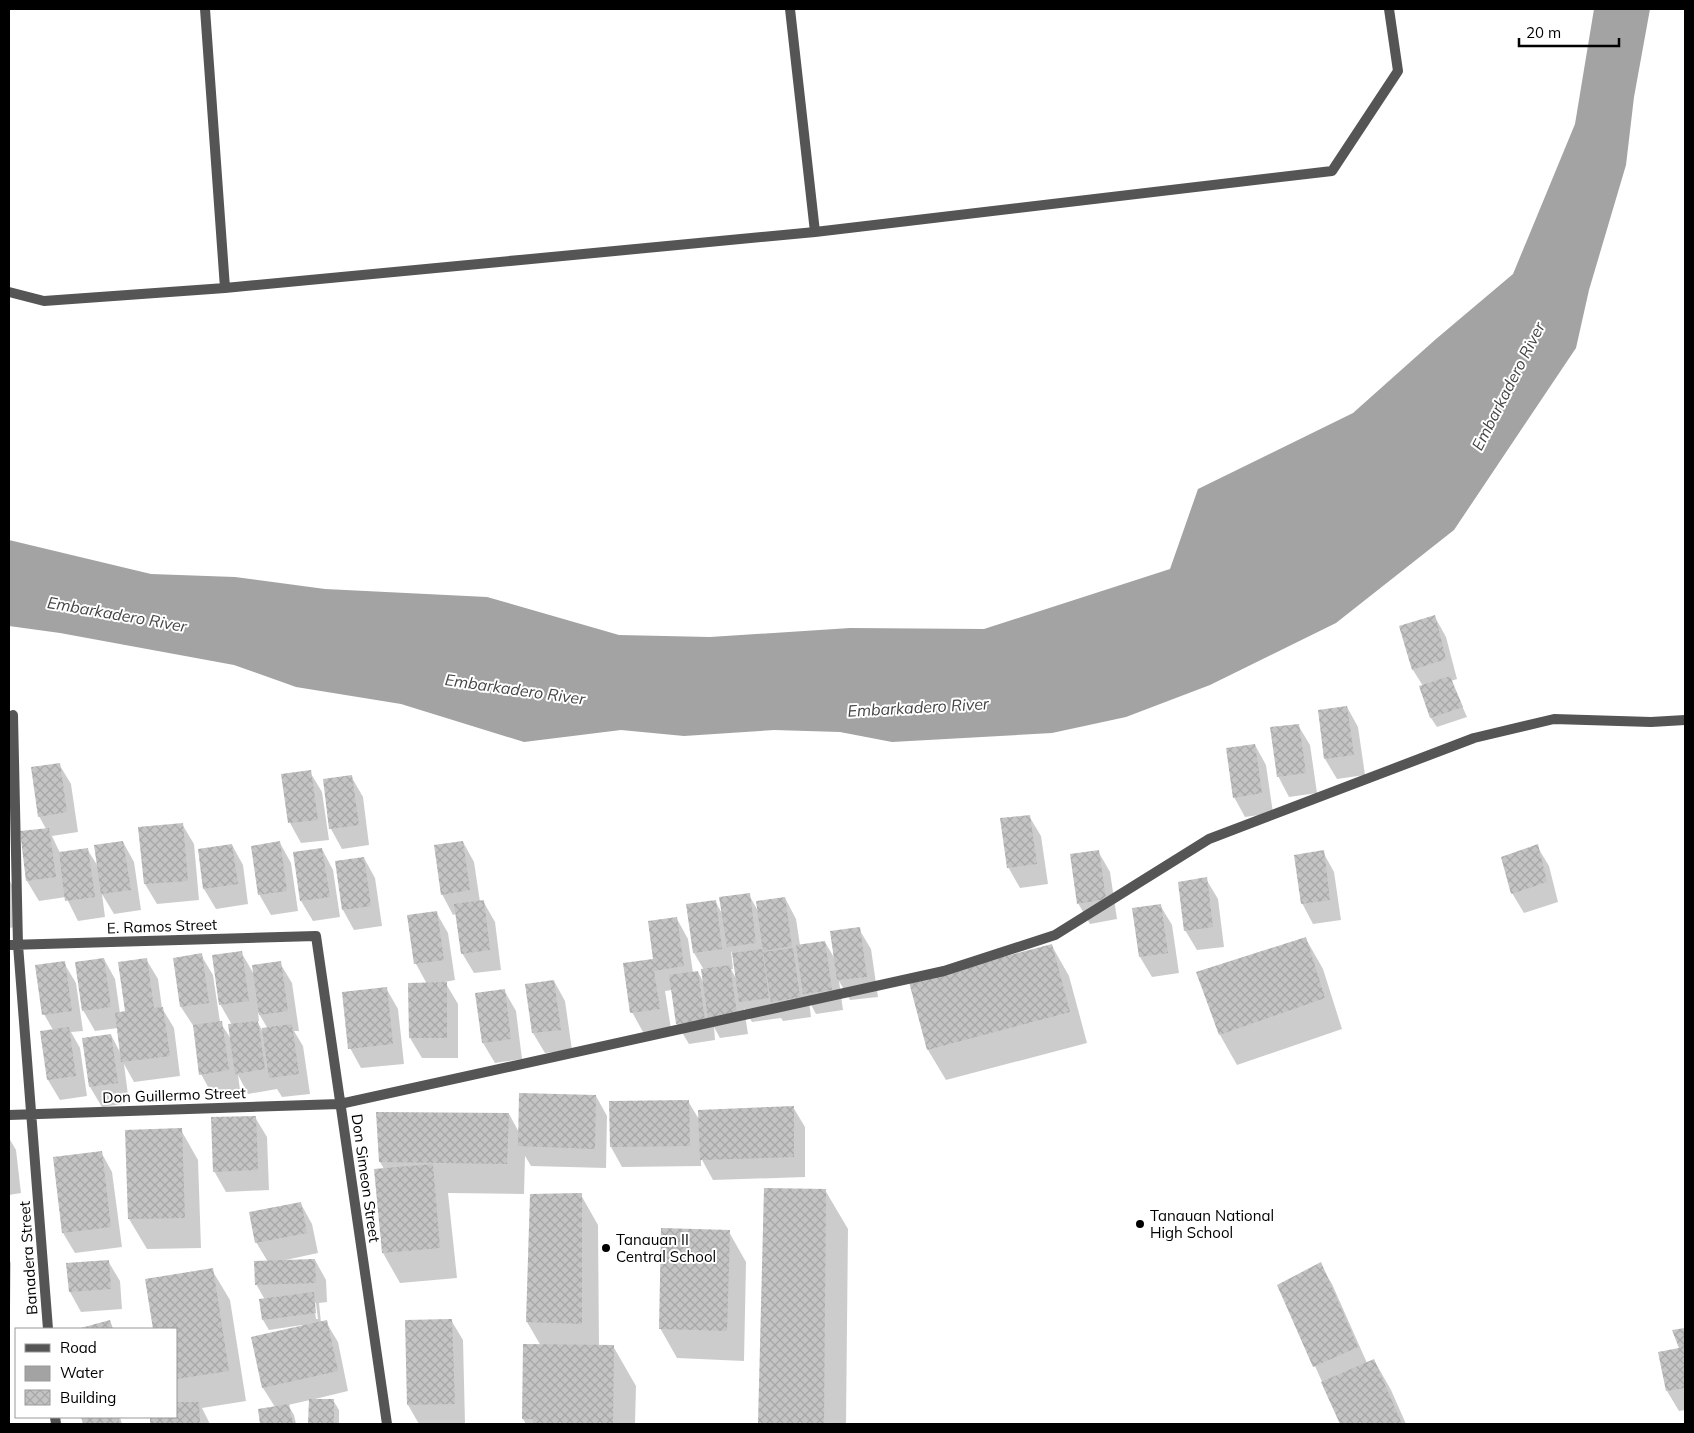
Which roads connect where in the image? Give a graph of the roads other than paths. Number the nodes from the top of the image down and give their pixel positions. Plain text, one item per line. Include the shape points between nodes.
1 (205, 9) edge
2 (790, 9) edge
3 (1390, 9) edge
4 (816, 232) junction
5 (225, 288) junction
6 (9, 292) edge
7 (13, 714) dead end
8 (1685, 720) edge
9 (316, 936) joint
10 (13, 945) edge
11 (340, 1104) junction
12 (9, 1114) edge
13 (32, 1114) junction
14 (48, 1328) edge
15 (387, 1424) edge

1 - 5 street
2 - 4 street
3 - 4 street via 1398,71 1332,171
4 - 5 street
5 - 6 street via 44,301
7 - 10 street, Banadera Street
8 - 11 street, Don Guillermo Street via 1554,719 1474,738 1209,839 1055,935 944,971
9 - 10 street, E. Ramos Street
9 - 11 street, Don Simeon Street
10 - 13 street, Banadera Street
11 - 13 street, Don Guillermo Street
11 - 15 street, Don Simeon Street
12 - 13 street, Don Guillermo Street
13 - 14 street, Banadera Street

